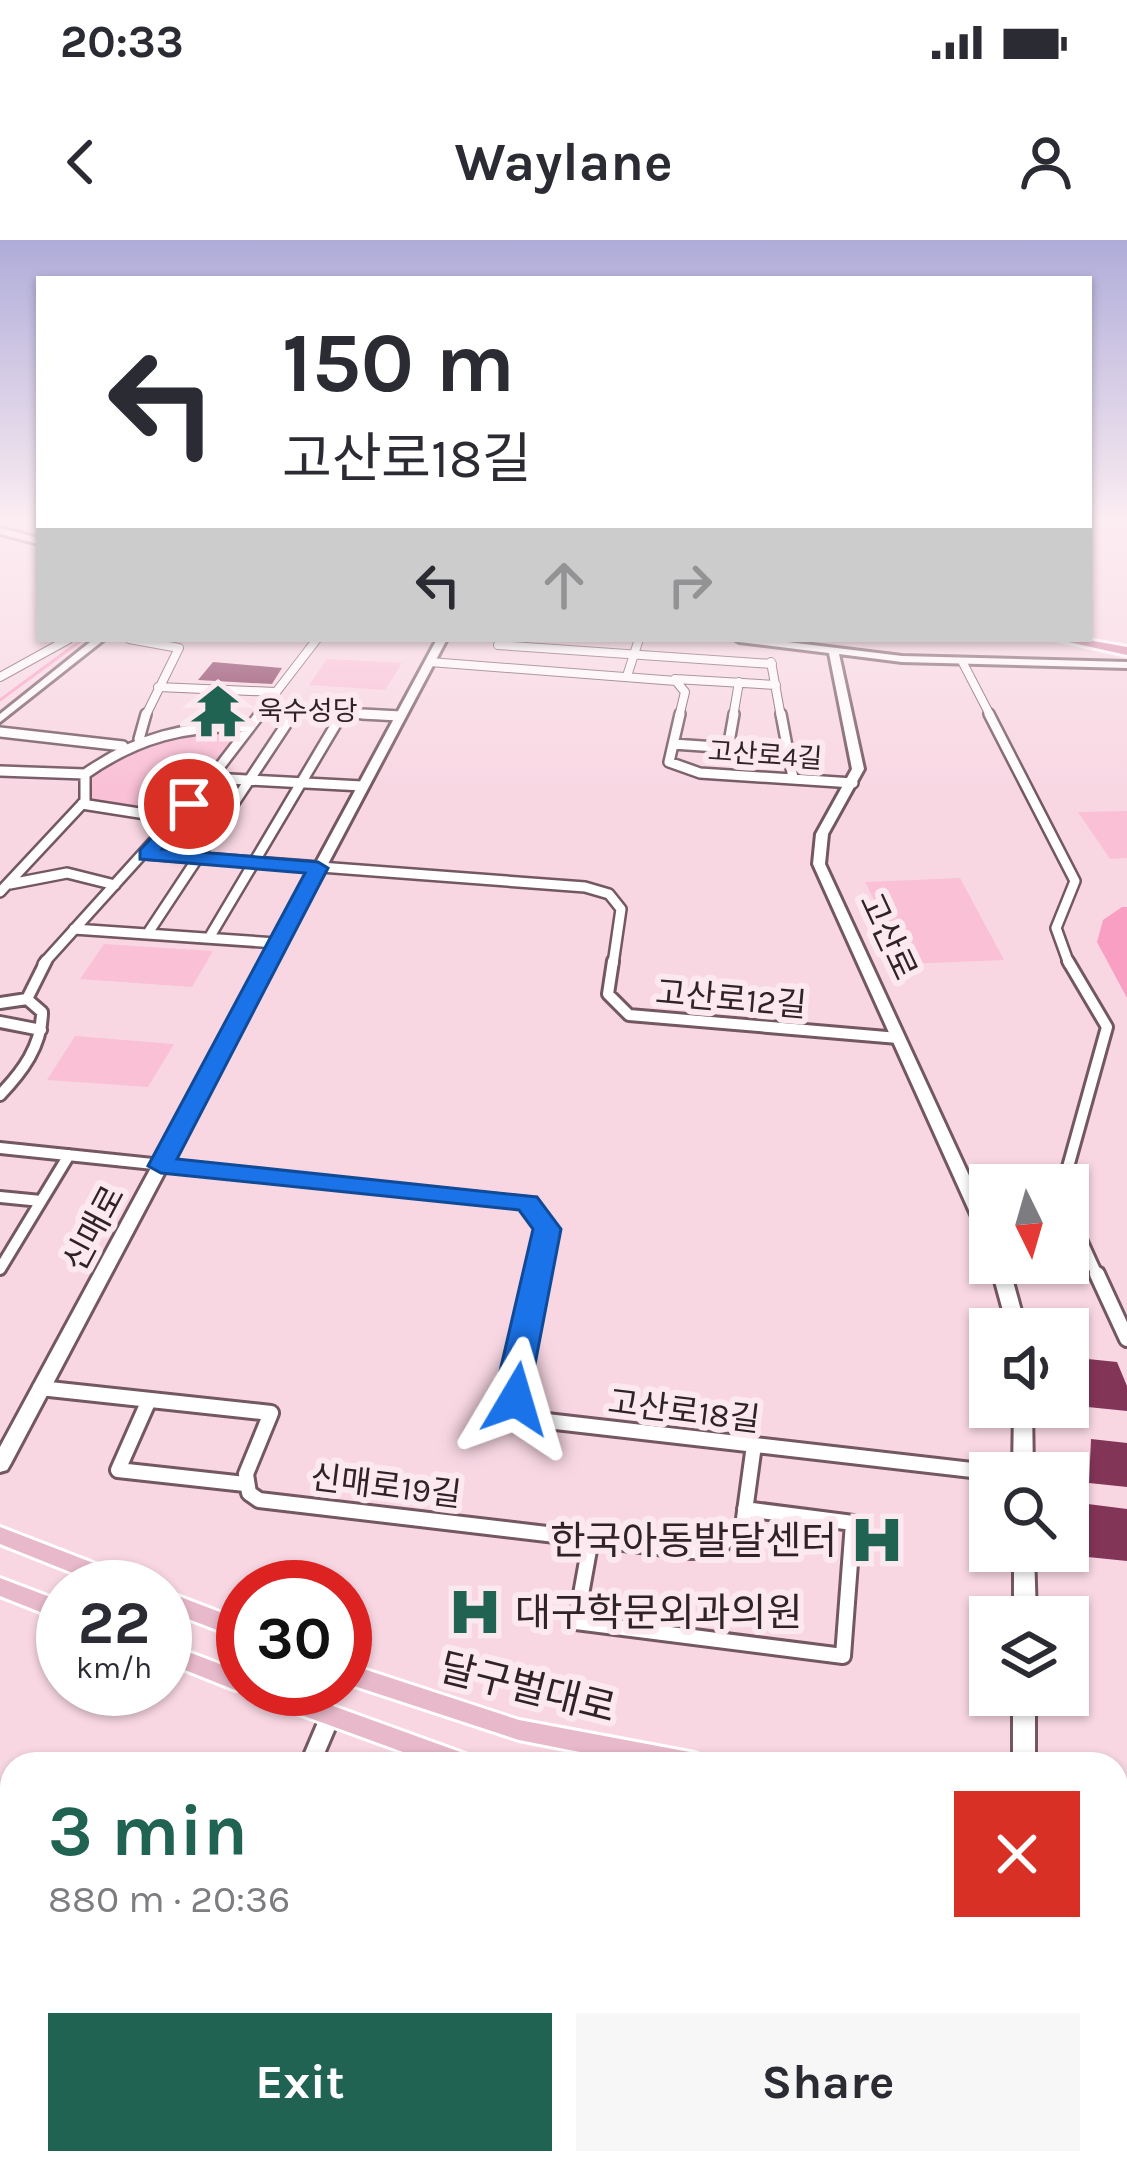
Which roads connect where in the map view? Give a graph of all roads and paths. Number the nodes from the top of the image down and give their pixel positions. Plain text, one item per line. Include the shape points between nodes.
1 (1092, 640) edge
2 (61, 642) edge
3 (146, 642) edge
4 (315, 642) edge
5 (440, 642) edge
6 (500, 642) edge
7 (638, 642) edge
8 (760, 642) edge
9 (1074, 642) edge
10 (95, 643) edge
11 (41, 650) junction
12 (835, 653) junction
13 (634, 654) junction
14 (1127, 657) edge
15 (937, 661) junction
16 (430, 662) junction
17 (963, 663) junction
18 (486, 666) junction
19 (627, 676) junction
20 (0, 677) edge
21 (670, 680) junction
22 (740, 682) junction
23 (776, 686) junction
24 (158, 687) junction
25 (275, 692) junction
26 (264, 709) junction
27 (295, 711) junction
28 (344, 713) junction
29 (400, 716) junction
30 (0, 719) edge
31 (250, 727) junction
32 (0, 732) edge
33 (139, 739) junction
34 (673, 744) junction
35 (123, 746) junction
36 (728, 748) junction
37 (788, 752) junction
38 (0, 771) edge
39 (85, 775) junction
40 (211, 778) junction
41 (793, 778) junction
42 (249, 780) junction
43 (853, 782) junction
44 (301, 783) junction
45 (362, 786) junction
46 (82, 804) junction
47 (164, 833) junction
48 (147, 854) junction
49 (196, 859) junction
50 (255, 862) junction
51 (318, 868) junction
52 (115, 885) junction
53 (4, 888) edge
54 (74, 929) junction
55 (148, 933) junction
56 (209, 938) junction
57 (276, 944) junction
58 (27, 998) junction
59 (0, 1003) edge
60 (0, 1022) edge
61 (41, 1030) junction
62 (898, 1038) junction
63 (0, 1095) edge
64 (0, 1148) edge
65 (68, 1155) junction
66 (1069, 1164) edge
67 (161, 1166) junction
68 (969, 1193) edge
69 (0, 1197) edge
70 (40, 1202) junction
71 (7, 1246) edge
72 (1089, 1256) edge
73 (0, 1269) edge
74 (1127, 1339) edge
75 (40, 1388) junction
76 (149, 1400) junction
77 (754, 1445) junction
78 (0, 1465) edge
79 (969, 1470) edge
80 (245, 1484) junction
81 (745, 1510) junction
82 (0, 1535) edge
83 (590, 1539) junction
84 (63, 1560) edge
85 (0, 1587) edge
86 (36, 1601) edge
87 (372, 1682) edge
88 (1024, 1716) edge
89 (330, 1717) joint
90 (315, 1752) edge
91 (431, 1752) edge
92 (633, 1752) edge
93 (1024, 1752) edge

1 - 14 highway
2 - 11 street
3 - 24 street via 179,648
4 - 25 street
5 - 16 main road, 신매로
6 - 13 street
6 - 18 street
7 - 13 street
8 - 12 main road
9 - 14 highway
10 - 11 street
10 - 30 main road
11 - 20 street
12 - 15 main road
12 - 43 main road via 858,762
13 - 19 street
13 - 23 street via 771,661
14 - 15 main road
14 - 17 main road
15 - 17 main road
16 - 18 street
16 - 29 main road, 신매로
17 - 66 street via 1075,881 1056,928 1074,978 1106,1027
18 - 19 street
19 - 21 street
21 - 22 street
21 - 34 street, 고산로4길 via 685,692
22 - 23 street
22 - 36 street
23 - 37 street
24 - 25 street
24 - 33 street
25 - 26 street
26 - 27 street
26 - 31 street
27 - 28 street
27 - 42 street
28 - 29 street
28 - 44 street
29 - 45 main road, 신매로
31 - 33 street via 185,726
31 - 40 street
32 - 35 street
33 - 35 street
34 - 36 street
34 - 41 street, 고산로4길 via 669,762 688,770
35 - 39 street
36 - 37 street
37 - 41 street
38 - 39 street
39 - 46 street
40 - 42 street
40 - 47 street
41 - 43 street, 고산로4길
42 - 44 street
42 - 49 street
43 - 62 main road, 고산로 via 822,834 819,864
44 - 45 street
44 - 50 street
45 - 51 main road, 신매로
46 - 47 street via 152,814
46 - 53 street
47 - 48 street
48 - 49 street
48 - 52 street
49 - 50 street
49 - 55 street
50 - 51 street
50 - 56 street
51 - 57 main road, 신매로
51 - 62 street, 고산로12길 via 603,892 621,909 608,994 629,1015
52 - 53 street via 67,873
52 - 54 street
54 - 55 street
54 - 58 street via 32,980
55 - 56 street
56 - 57 street
57 - 67 main road, 신매로
58 - 59 street
58 - 61 street via 42,1012
60 - 61 street
61 - 63 street via 22,1072
62 - 68 main road, 고산로
64 - 65 street
65 - 67 street
65 - 70 street
67 - 75 main road, 신매로
67 - 77 street, 고산로18길 via 527,1203 547,1229 512,1384 526,1411 538,1420
69 - 70 street
70 - 71 street
71 - 73 street
72 - 74 street
75 - 76 street
75 - 78 main road, 신매로
76 - 80 street via 271,1413
76 - 80 street, 신매로19길 via 118,1470
77 - 79 street, 고산로18길
77 - 81 street
80 - 83 street, 신매로19길 via 259,1500
81 - 83 street, 신매로19길 via 743,1526 716,1550
81 - 83 street via 853,1523 843,1656 576,1622
82 - 84 main road
85 - 86 main road
87 - 92 main road, 달구벌대로 via 519,1730
88 - 93 main road
89 - 90 street
89 - 91 main road

